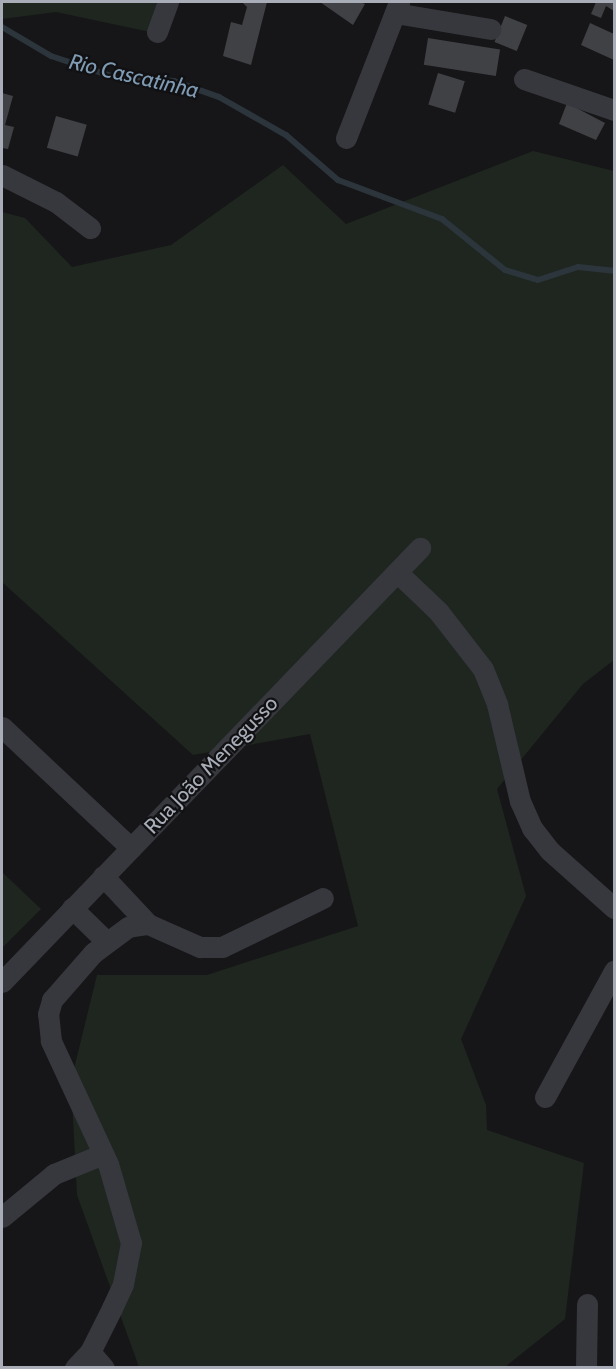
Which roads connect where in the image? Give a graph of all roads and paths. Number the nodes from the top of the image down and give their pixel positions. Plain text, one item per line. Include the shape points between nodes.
1 (168, 2) edge
2 (397, 7) edge
3 (491, 29) dead end
4 (157, 32) dead end
5 (524, 79) dead end
6 (615, 110) edge
7 (346, 138) dead end
8 (2, 175) edge
9 (90, 228) dead end
10 (420, 548) dead end
11 (397, 572) junction
12 (2, 727) edge
13 (131, 848) junction
14 (104, 876) junction
15 (323, 898) dead end
16 (72, 908) junction
17 (615, 909) edge
18 (148, 924) junction
19 (107, 942) junction
20 (615, 971) edge
21 (2, 982) edge
22 (544, 1097) dead end
23 (103, 1154) junction
24 (2, 1217) edge
25 (586, 1304) dead end
26 (90, 1362) edge
27 (586, 1368) edge

1 - 4 street
2 - 3 street
2 - 7 street
5 - 6 street
8 - 9 street via 56,202
10 - 11 street, Rua João Menegusso
11 - 13 street, Rua João Menegusso
11 - 17 street via 438,611 483,669 497,704 520,801 532,828 550,850
12 - 13 street
13 - 14 street, Rua João Menegusso
14 - 16 street, Rua João Menegusso
14 - 18 street
15 - 18 street via 222,947 200,947
16 - 19 street
16 - 21 street, Rua João Menegusso
18 - 19 street via 128,927
19 - 23 street via 60,987 48,1014 51,1041 60,1064
20 - 22 street
23 - 24 street via 54,1174
23 - 26 street via 131,1243 123,1284
25 - 27 street

